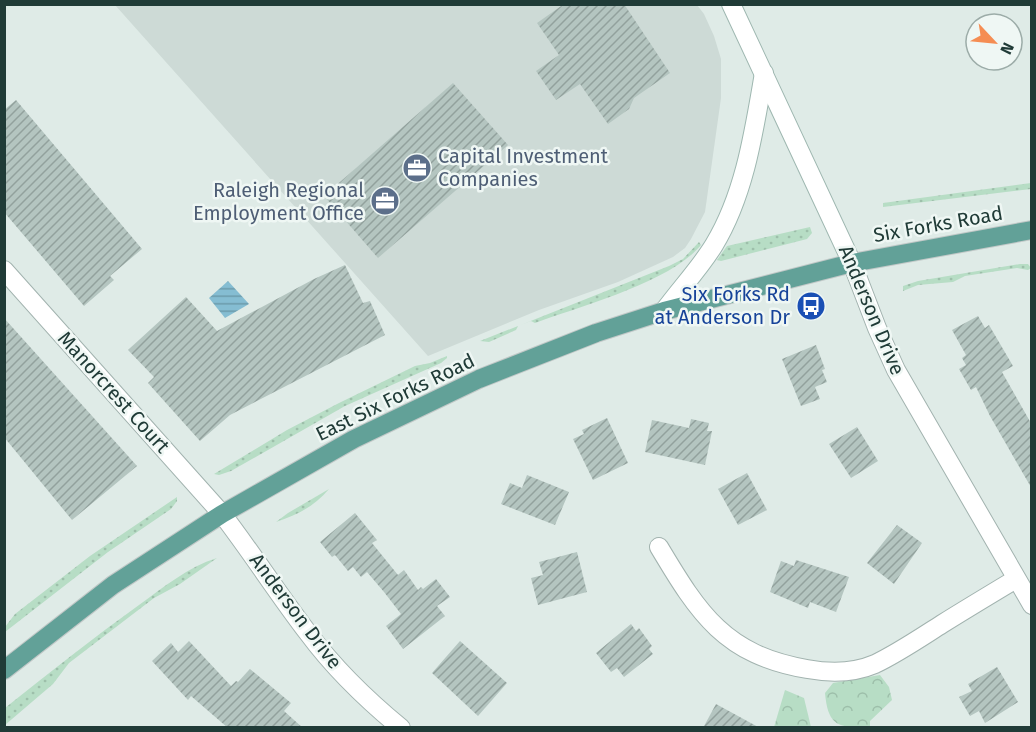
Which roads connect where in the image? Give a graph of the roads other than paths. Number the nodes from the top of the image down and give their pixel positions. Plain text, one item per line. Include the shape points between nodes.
1 (731, 4) edge
2 (764, 73) junction
3 (1032, 230) edge
4 (852, 263) junction
5 (4, 270) edge
6 (664, 311) junction
7 (222, 514) junction
8 (659, 547) dead end
9 (1016, 579) junction
10 (1032, 605) edge
11 (4, 670) edge
12 (401, 728) edge

1 - 2 street, Anderson Drive
2 - 4 street, Anderson Drive
2 - 6 street via 747,161 729,216 713,247
3 - 4 main road, Six Forks Road
4 - 6 main road, East Six Forks Road
4 - 9 street, Anderson Drive via 896,370
5 - 7 street, Manorcrest Court
6 - 7 main road, East Six Forks Road via 479,379 354,439
7 - 11 main road, East Six Forks Road via 112,585
7 - 12 street, Anderson Drive via 335,666
8 - 9 street via 694,603 736,643 760,657 818,671 847,671 873,665
9 - 10 street, Anderson Drive

